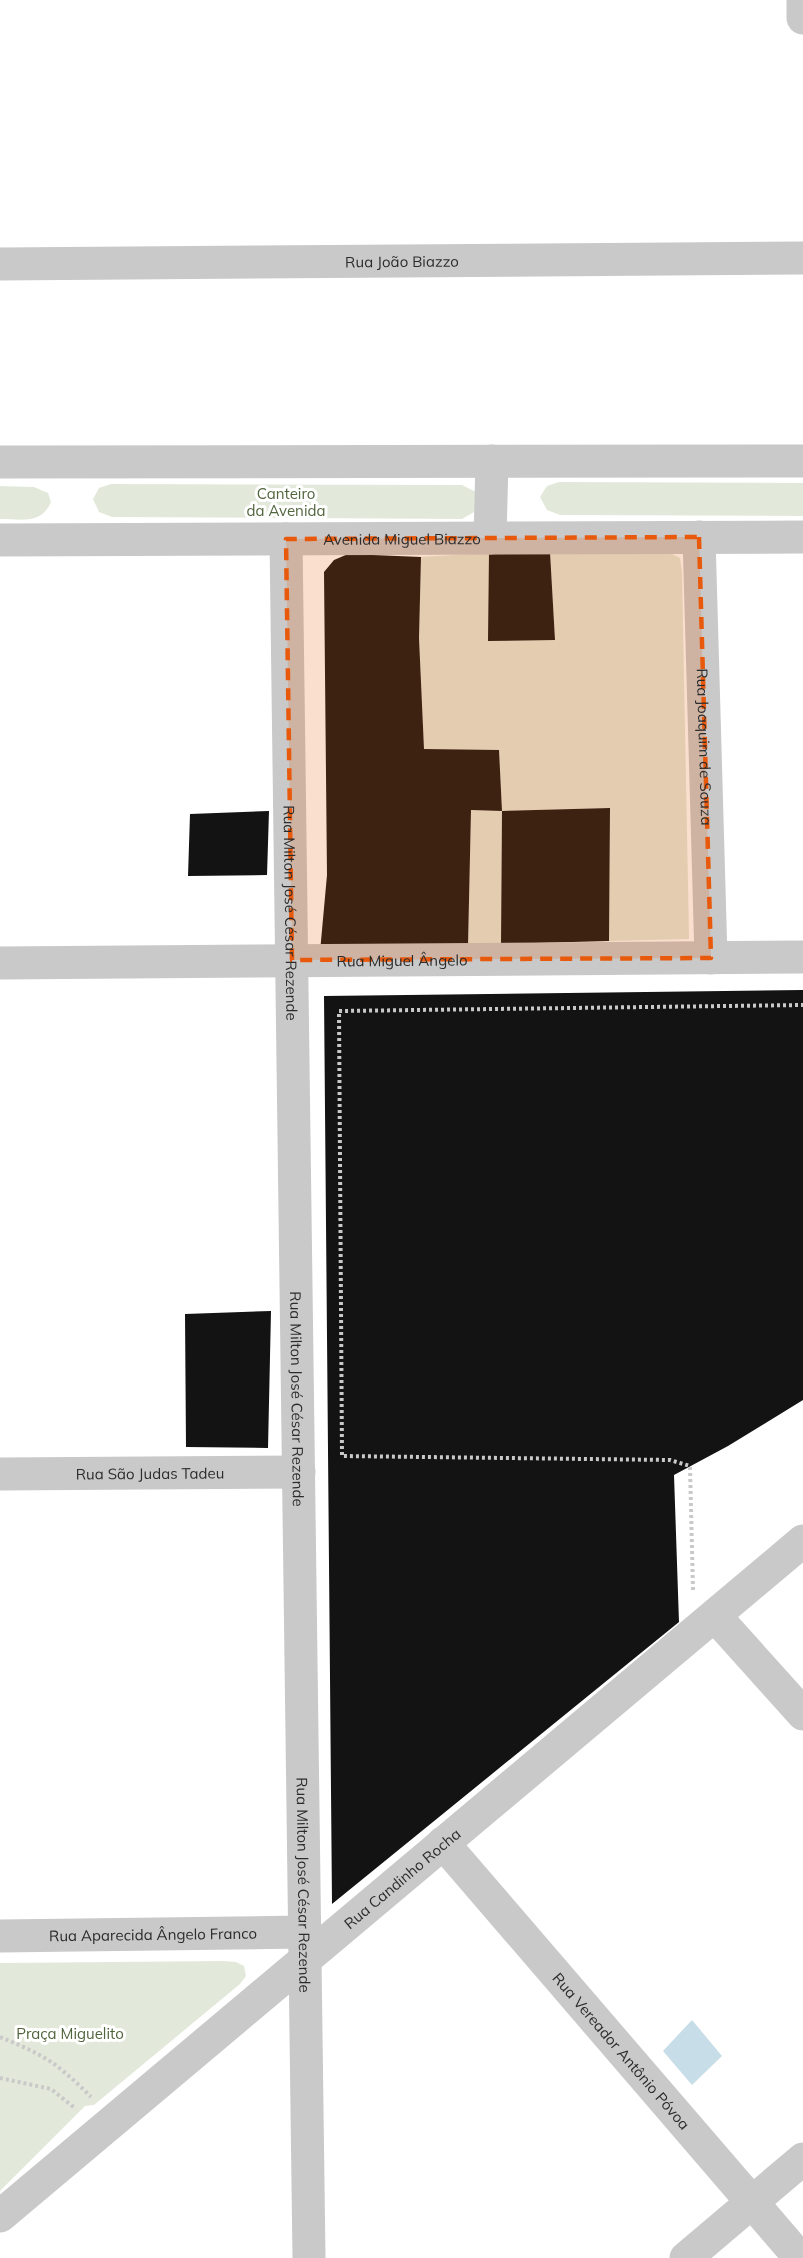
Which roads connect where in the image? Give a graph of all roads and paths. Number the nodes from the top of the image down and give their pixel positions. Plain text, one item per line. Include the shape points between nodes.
1 (803, 0) edge
2 (803, 18) edge
3 (803, 258) edge
4 (0, 264) edge
5 (492, 461) junction
6 (803, 461) edge
7 (0, 462) edge
8 (699, 537) junction
9 (803, 537) edge
10 (489, 538) junction
11 (286, 539) junction
12 (0, 540) edge
13 (803, 957) edge
14 (711, 958) junction
15 (292, 960) junction
16 (0, 963) edge
17 (803, 1005) edge
18 (299, 1472) junction
19 (0, 1474) edge
20 (803, 1541) edge
21 (705, 1604) junction
22 (803, 1714) edge
23 (443, 1843) junction
24 (0, 1935) edge
25 (305, 1946) junction
26 (0, 2037) edge
27 (0, 2078) edge
28 (92, 2124) junction
29 (803, 2159) edge
30 (752, 2202) junction
31 (0, 2216) edge
32 (313, 2254) edge
33 (686, 2258) edge
34 (800, 2258) edge

1 - 2 street
3 - 4 street, Rua João Biazzo
5 - 6 street
5 - 7 street
5 - 10 street
8 - 9 street, Avenida Miguel Biazzo
8 - 10 street, Avenida Miguel Biazzo
8 - 14 street, Rua Joaquim de Souza
10 - 11 street, Avenida Miguel Biazzo
11 - 12 street, Avenida Miguel Biazzo
11 - 15 street, Rua Milton José César Rezende
13 - 14 street, Rua Miguel Ângelo
14 - 15 street, Rua Miguel Ângelo
15 - 16 street, Rua Miguel Ângelo
15 - 18 street, Rua Milton José César Rezende
17 - 21 path via 339,1011 342,1456 670,1460 690,1466 693,1595
18 - 19 street, Rua São Judas Tadeu
18 - 25 street, Rua Milton José César Rezende
20 - 21 street, Rua Candinho Rocha
21 - 22 street
21 - 23 street, Rua Candinho Rocha
23 - 25 street, Rua Candinho Rocha
23 - 30 street, Rua Vereador Antônio Póvoa
24 - 25 street, Rua Aparecida Ângelo Franco
25 - 28 street, Rua Candinho Rocha
25 - 32 street, Rua Milton José César Rezende
26 - 28 path via 44,2057 98,2103
27 - 28 path via 51,2089
28 - 31 street, Rua Candinho Rocha
29 - 30 street
30 - 33 street
30 - 34 street, Rua Vereador Antônio Póvoa

